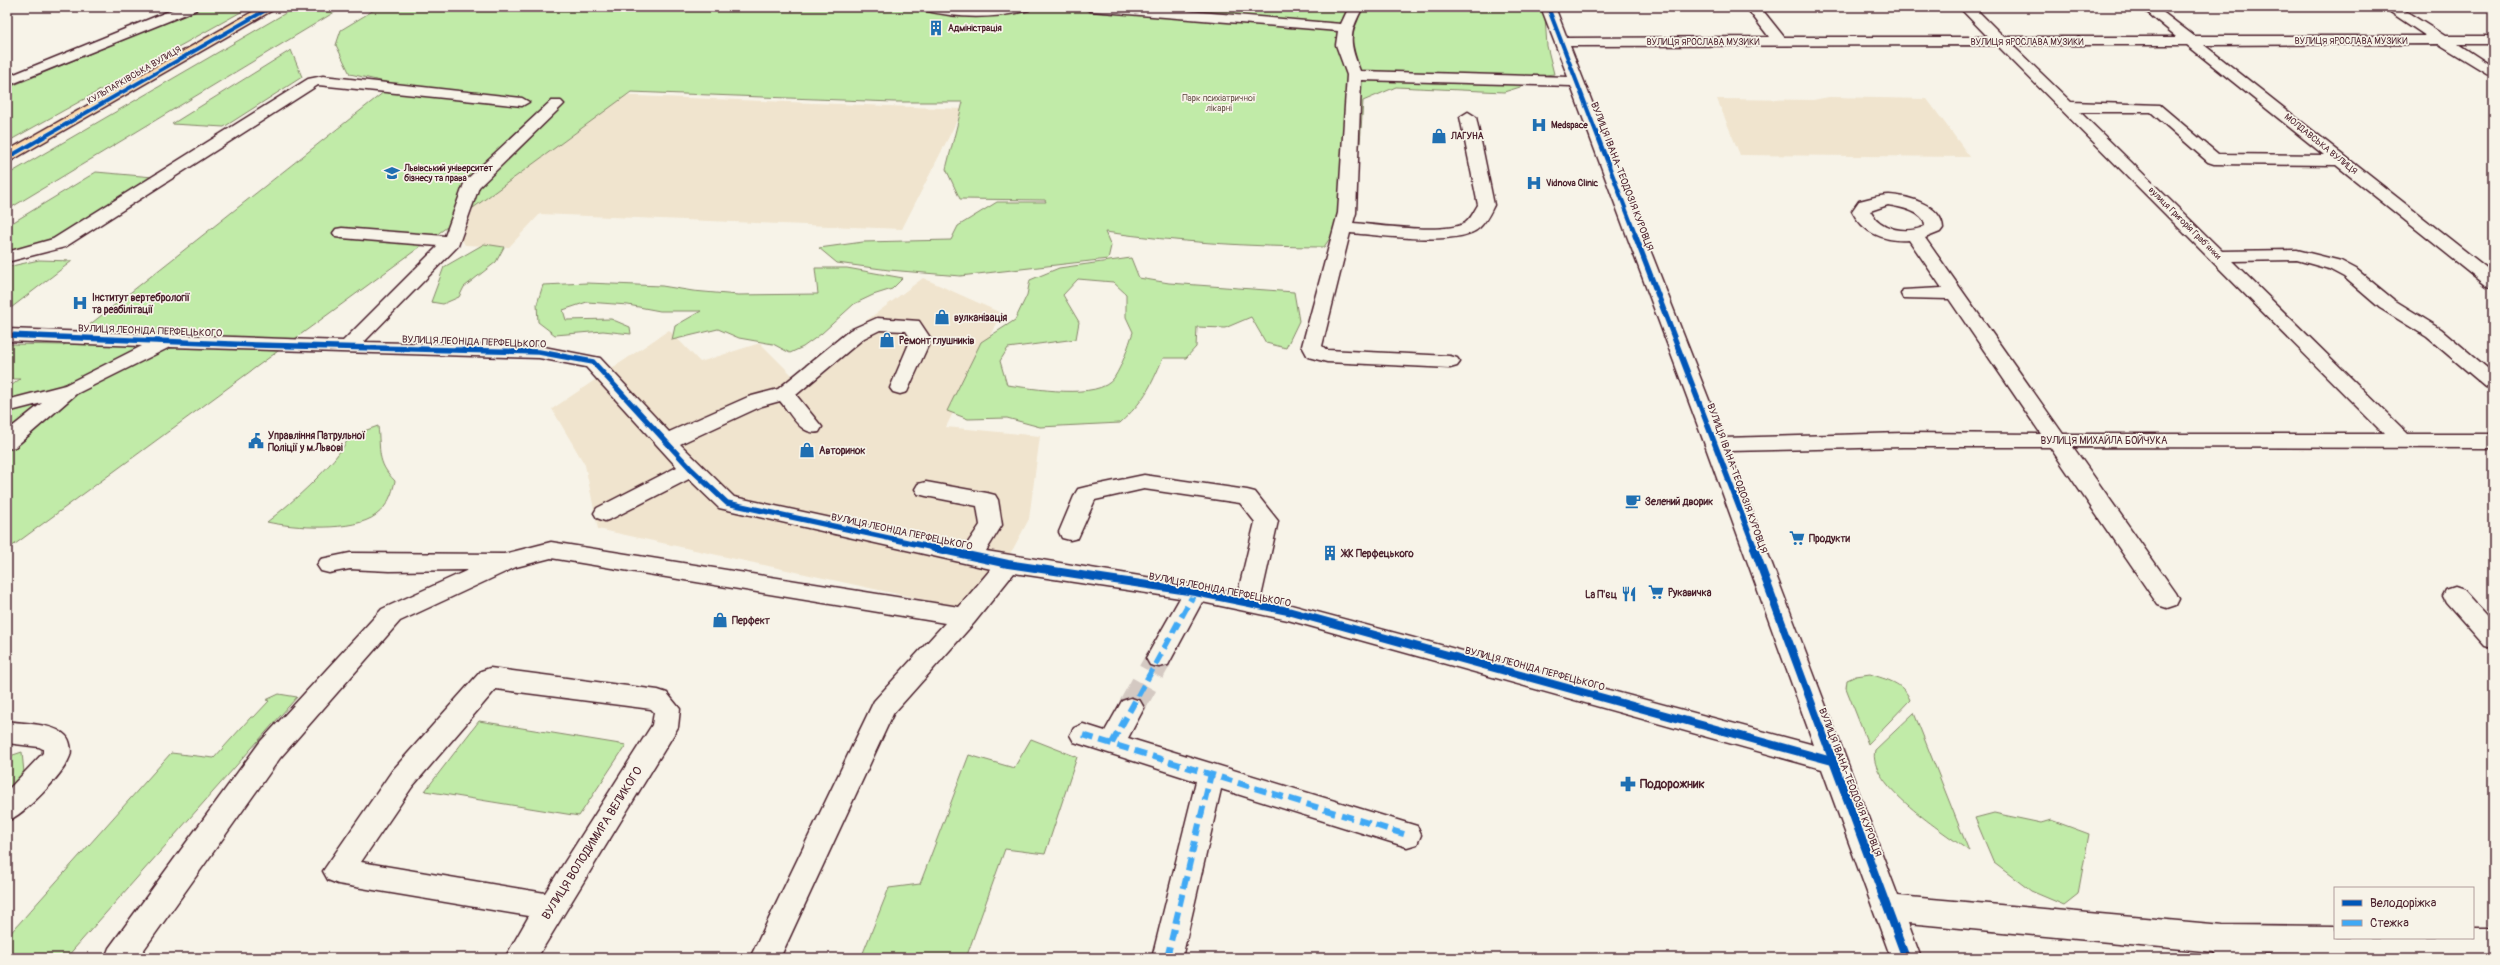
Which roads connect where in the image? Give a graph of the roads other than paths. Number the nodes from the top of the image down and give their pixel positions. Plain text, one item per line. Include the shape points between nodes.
1 (191, 7) edge
2 (271, 7) edge
3 (928, 7) edge
4 (1024, 7) edge
5 (1090, 7) edge
6 (1356, 7) edge
7 (1548, 7) edge
8 (1753, 7) edge
9 (1966, 7) edge
10 (2148, 7) edge
11 (2390, 7) edge
12 (1344, 28) junction
13 (2493, 40) edge
14 (2192, 41) junction
15 (2443, 41) junction
16 (1561, 42) junction
17 (1780, 42) junction
18 (2003, 42) junction
19 (14, 66) dead end
20 (42, 69) junction
21 (2493, 73) edge
22 (1354, 75) junction
23 (7, 82) edge
24 (1576, 82) junction
25 (522, 102) dead end
26 (556, 104) dead end
27 (2069, 107) junction
28 (1468, 117) dead end
29 (7, 158) edge
30 (2340, 160) junction
31 (1343, 227) junction
32 (342, 233) dead end
33 (1915, 236) dead end
34 (452, 242) junction
35 (2217, 256) junction
36 (7, 257) edge
37 (2493, 282) edge
38 (1954, 293) junction
39 (1910, 294) dead end
40 (7, 335) edge
41 (170, 340) junction
42 (348, 347) junction
43 (1450, 362) dead end
44 (2493, 383) edge
45 (900, 388) dead end
46 (72, 389) junction
47 (785, 394) junction
48 (7, 406) edge
49 (812, 427) dead end
50 (2056, 440) junction
51 (2403, 441) junction
52 (2493, 441) edge
53 (7, 442) edge
54 (666, 442) junction
55 (1716, 445) junction
56 (691, 469) junction
57 (926, 489) dead end
58 (605, 513) dead end
59 (1070, 532) dead end
60 (971, 556) junction
61 (509, 561) junction
62 (1008, 564) junction
63 (329, 565) dead end
64 (1195, 592) junction
65 (2455, 596) dead end
66 (2167, 599) dead end
67 (1248, 602) junction
68 (965, 617) junction
69 (2493, 638) edge
70 (1159, 658) tunnel mouth
71 (1131, 708) tunnel mouth
72 (7, 732) edge
73 (1083, 735) dead end
74 (1112, 744) junction
75 (1832, 761) junction
76 (1211, 774) junction
77 (7, 809) edge
78 (1407, 835) dead end
79 (552, 907) junction
80 (1888, 908) junction
81 (2493, 942) edge
82 (2229, 948) edge
83 (2465, 949) edge
84 (120, 958) edge
85 (520, 958) edge
86 (765, 958) edge
87 (1167, 958) edge
88 (1906, 958) edge

1 - 20 street
2 - 29 main road, КУЛЬПАРКІВСЬКА ВУЛИЦЯ
3 - 4 street via 953,12 985,13
5 - 12 street
6 - 12 street
7 - 16 street, ВУЛИЦЯ ІВАНА-ТЕОДОЗІЯ КУРОВЦЯ
8 - 17 street
9 - 18 street, вулиця Григорія Грабʼянки
10 - 14 street, МОЛДАВСЬКА ВУЛИЦЯ
11 - 15 street
12 - 22 street via 1342,46
13 - 15 street, ВУЛИЦЯ ЯРОСЛАВА МУЗИКИ
14 - 15 street, ВУЛИЦЯ ЯРОСЛАВА МУЗИКИ
14 - 18 street, ВУЛИЦЯ ЯРОСЛАВА МУЗИКИ
14 - 30 street, МОЛДАВСЬКА ВУЛИЦЯ
15 - 21 street
16 - 17 street, ВУЛИЦЯ ЯРОСЛАВА МУЗИКИ
16 - 24 street, ВУЛИЦЯ ІВАНА-ТЕОДОЗІЯ КУРОВЦЯ
17 - 18 street, ВУЛИЦЯ ЯРОСЛАВА МУЗИКИ
18 - 27 street, вулиця Григорія Грабʼянки
19 - 20 street
20 - 23 street
22 - 24 street
22 - 31 street via 1347,213
24 - 55 street, ВУЛИЦЯ ІВАНА-ТЕОДОЗІЯ КУРОВЦЯ
25 - 36 street via 324,80 314,82 59,242
26 - 34 street via 471,185
27 - 30 street via 2155,108 2214,159
27 - 35 street, вулиця Григорія Грабʼянки
28 - 31 street via 1486,205 1472,226 1460,231 1440,233
30 - 37 street, МОЛДАВСЬКА ВУЛИЦЯ
31 - 43 street via 1312,346 1315,353 1327,356
32 - 34 street
33 - 38 street
34 - 42 street
35 - 44 street via 2297,255 2335,265 2350,273 2387,304 2434,334
35 - 51 street, вулиця Григорія Грабʼянки
38 - 39 street
38 - 50 street
40 - 41 street, ВУЛИЦЯ ЛЕОНІДА ПЕРФЕЦЬКОГО
41 - 42 street, ВУЛИЦЯ ЛЕОНІДА ПЕРФЕЦЬКОГО
41 - 46 street
42 - 54 street, ВУЛИЦЯ ЛЕОНІДА ПЕРФЕЦЬКОГО via 539,352 592,362
45 - 47 street via 922,339 912,325 877,324 857,334
46 - 48 street
46 - 53 street
47 - 49 street
47 - 54 street via 755,401
50 - 51 street, ВУЛИЦЯ МИХАЙЛА БОЙЧУКА
50 - 55 street, ВУЛИЦЯ МИХАЙЛА БОЙЧУКА via 1904,440
50 - 66 street
51 - 52 street, ВУЛИЦЯ МИХАЙЛА БОЙЧУКА
54 - 56 street, ВУЛИЦЯ ЛЕОНІДА ПЕРФЕЦЬКОГО
55 - 75 street, ВУЛИЦЯ ІВАНА-ТЕОДОЗІЯ КУРОВЦЯ
56 - 58 street
56 - 60 street, ВУЛИЦЯ ЛЕОНІДА ПЕРФЕЦЬКОГО via 727,504
57 - 60 street via 987,500 991,525
59 - 67 street via 1086,494 1144,482 1247,497 1267,521
60 - 62 street, ВУЛИЦЯ ЛЕОНІДА ПЕРФЕЦЬКОГО
61 - 63 street via 389,564 350,561
61 - 68 street via 551,550
61 - 84 street via 391,615 270,750
62 - 64 street, ВУЛИЦЯ ЛЕОНІДА ПЕРФЕЦЬКОГО
62 - 68 street
64 - 67 street, ВУЛИЦЯ ЛЕОНІДА ПЕРФЕЦЬКОГО
64 - 70 street
65 - 69 street
67 - 75 street, ВУЛИЦЯ ЛЕОНІДА ПЕРФЕЦЬКОГО
68 - 86 street via 883,708
71 - 74 street
72 - 77 street via 44,737 56,743 57,755 47,769
73 - 74 street
74 - 76 street
75 - 80 street, ВУЛИЦЯ ІВАНА-ТЕОДОЗІЯ КУРОВЦЯ
76 - 78 street
76 - 87 street
79 - 79 street, ВУЛИЦЯ ВОЛОДИМИРА ВЕЛИКОГО via 665,728 667,709 658,700 490,678 402,779 338,871
79 - 85 street, ВУЛИЦЯ ВОЛОДИМИРА ВЕЛИКОГО
80 - 82 street
80 - 88 street, ВУЛИЦЯ ІВАНА-ТЕОДОЗІЯ КУРОВЦЯ
81 - 83 street
82 - 83 street

